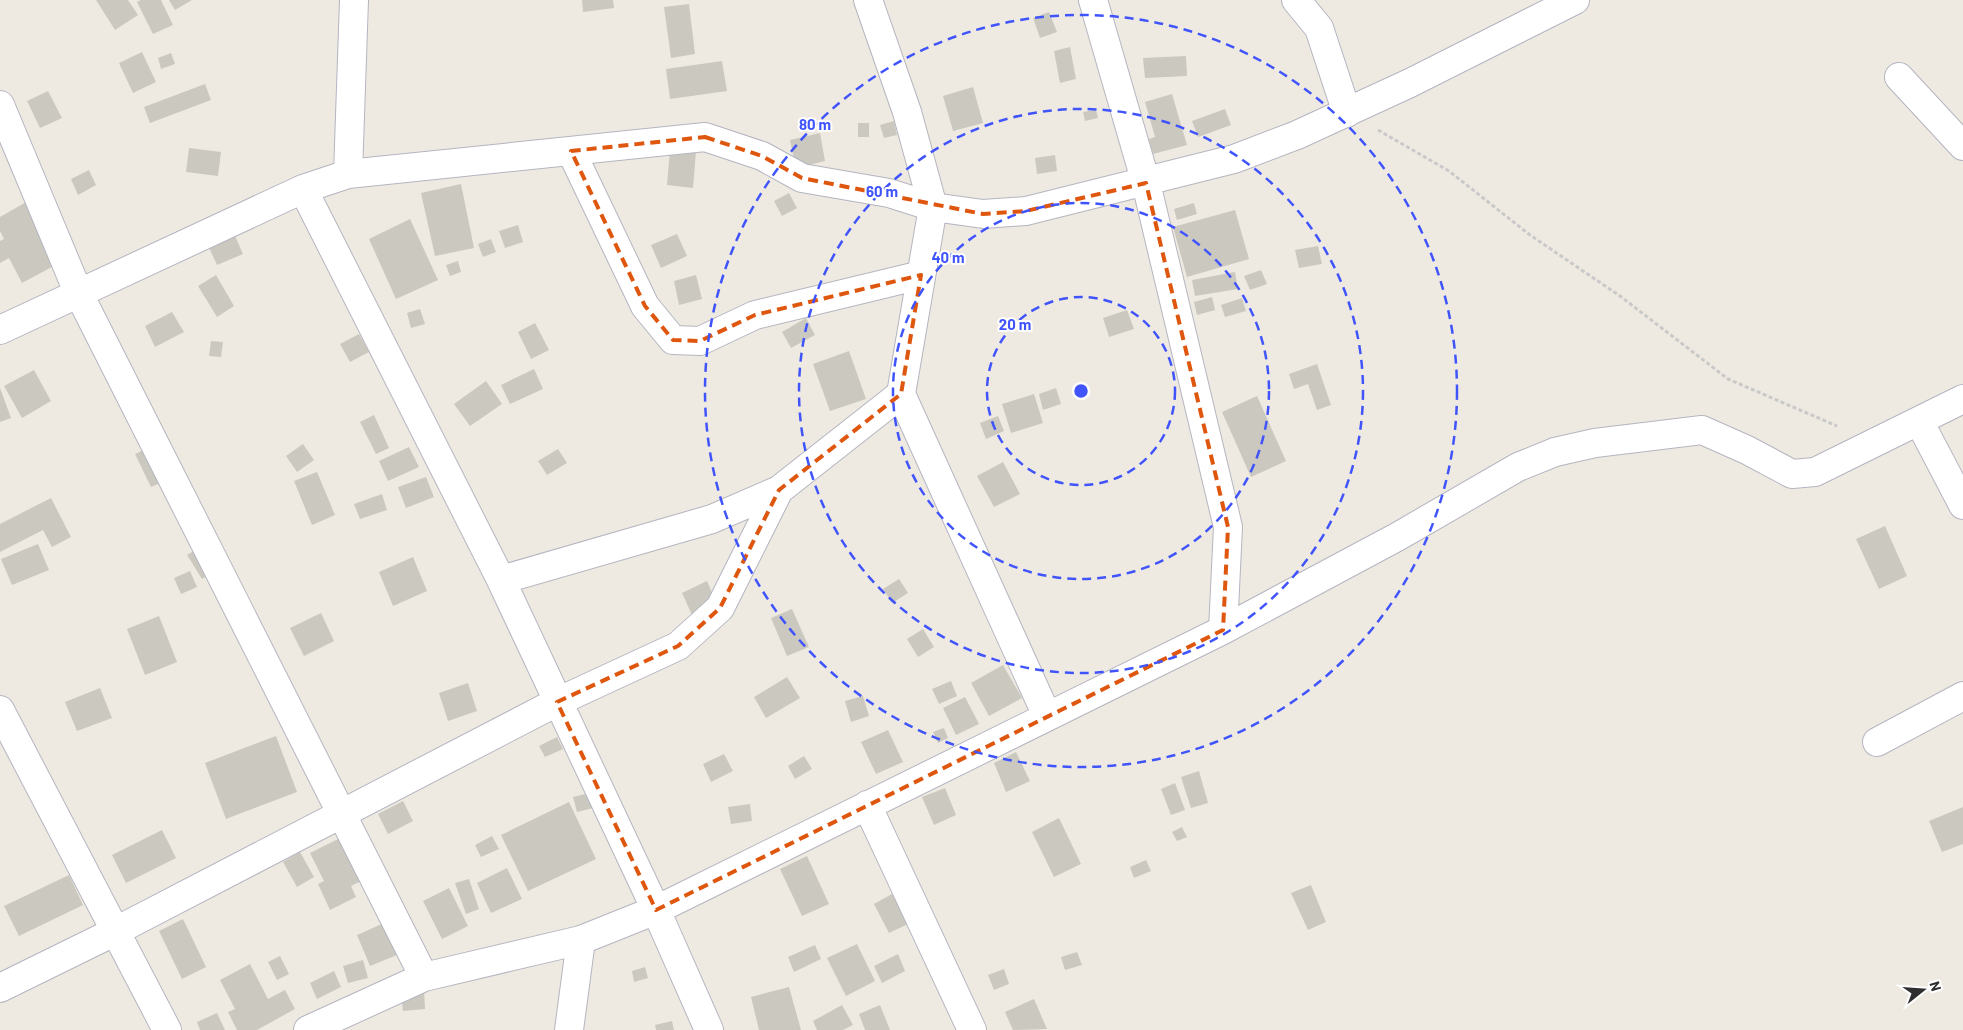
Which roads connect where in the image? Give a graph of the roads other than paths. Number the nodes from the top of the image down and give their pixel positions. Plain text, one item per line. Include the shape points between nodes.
1 (354, 0) edge
2 (868, 0) edge
3 (1093, 0) edge
4 (1296, 0) edge
5 (1575, 0) edge
6 (1899, 77) dead end
7 (0, 105) edge
8 (1347, 113) junction
9 (1963, 146) edge
10 (571, 151) junction
11 (348, 174) junction
12 (1146, 183) junction
13 (303, 189) junction
14 (933, 207) junction
15 (921, 275) junction
16 (78, 292) junction
17 (0, 330) edge
18 (901, 394) junction
19 (1963, 399) edge
20 (1919, 421) junction
21 (779, 490) junction
22 (1963, 505) edge
23 (500, 580) junction
24 (1223, 630) junction
25 (1963, 696) edge
26 (558, 702) junction
27 (0, 710) edge
28 (1047, 716) junction
29 (1877, 742) dead end
30 (867, 805) junction
31 (342, 814) junction
32 (656, 910) junction
33 (114, 932) junction
34 (581, 940) junction
35 (424, 977) junction
36 (0, 988) edge
37 (167, 1030) edge
38 (308, 1030) edge
39 (569, 1030) edge
40 (709, 1030) edge
41 (972, 1030) edge

1 - 11 street
2 - 14 street via 907,112
3 - 12 street
4 - 8 street via 1319,28
5 - 8 street
6 - 9 street
7 - 16 street
8 - 12 street via 1234,159
10 - 11 street
10 - 14 street via 705,137 762,156 802,178 888,193
10 - 15 street via 645,306 673,340 700,341 755,315
11 - 13 street
12 - 14 street via 1026,211 983,214
12 - 24 street via 1228,527
13 - 16 street
13 - 23 street
14 - 15 street
15 - 18 street
16 - 17 street
16 - 31 street
18 - 21 street
18 - 28 street
19 - 20 street
20 - 22 street
20 - 24 street via 1815,472 1792,474 1702,430 1595,443 1555,452 1518,467 1396,538
21 - 23 street via 712,519
21 - 26 street via 720,608 678,646
23 - 26 street
24 - 28 street
25 - 29 street
26 - 31 street
26 - 32 street
27 - 33 street
28 - 30 street
30 - 32 street
30 - 41 street
31 - 33 street
31 - 35 street
32 - 34 street
32 - 40 street
33 - 36 street
33 - 37 street
34 - 35 street
34 - 39 street
35 - 38 street

